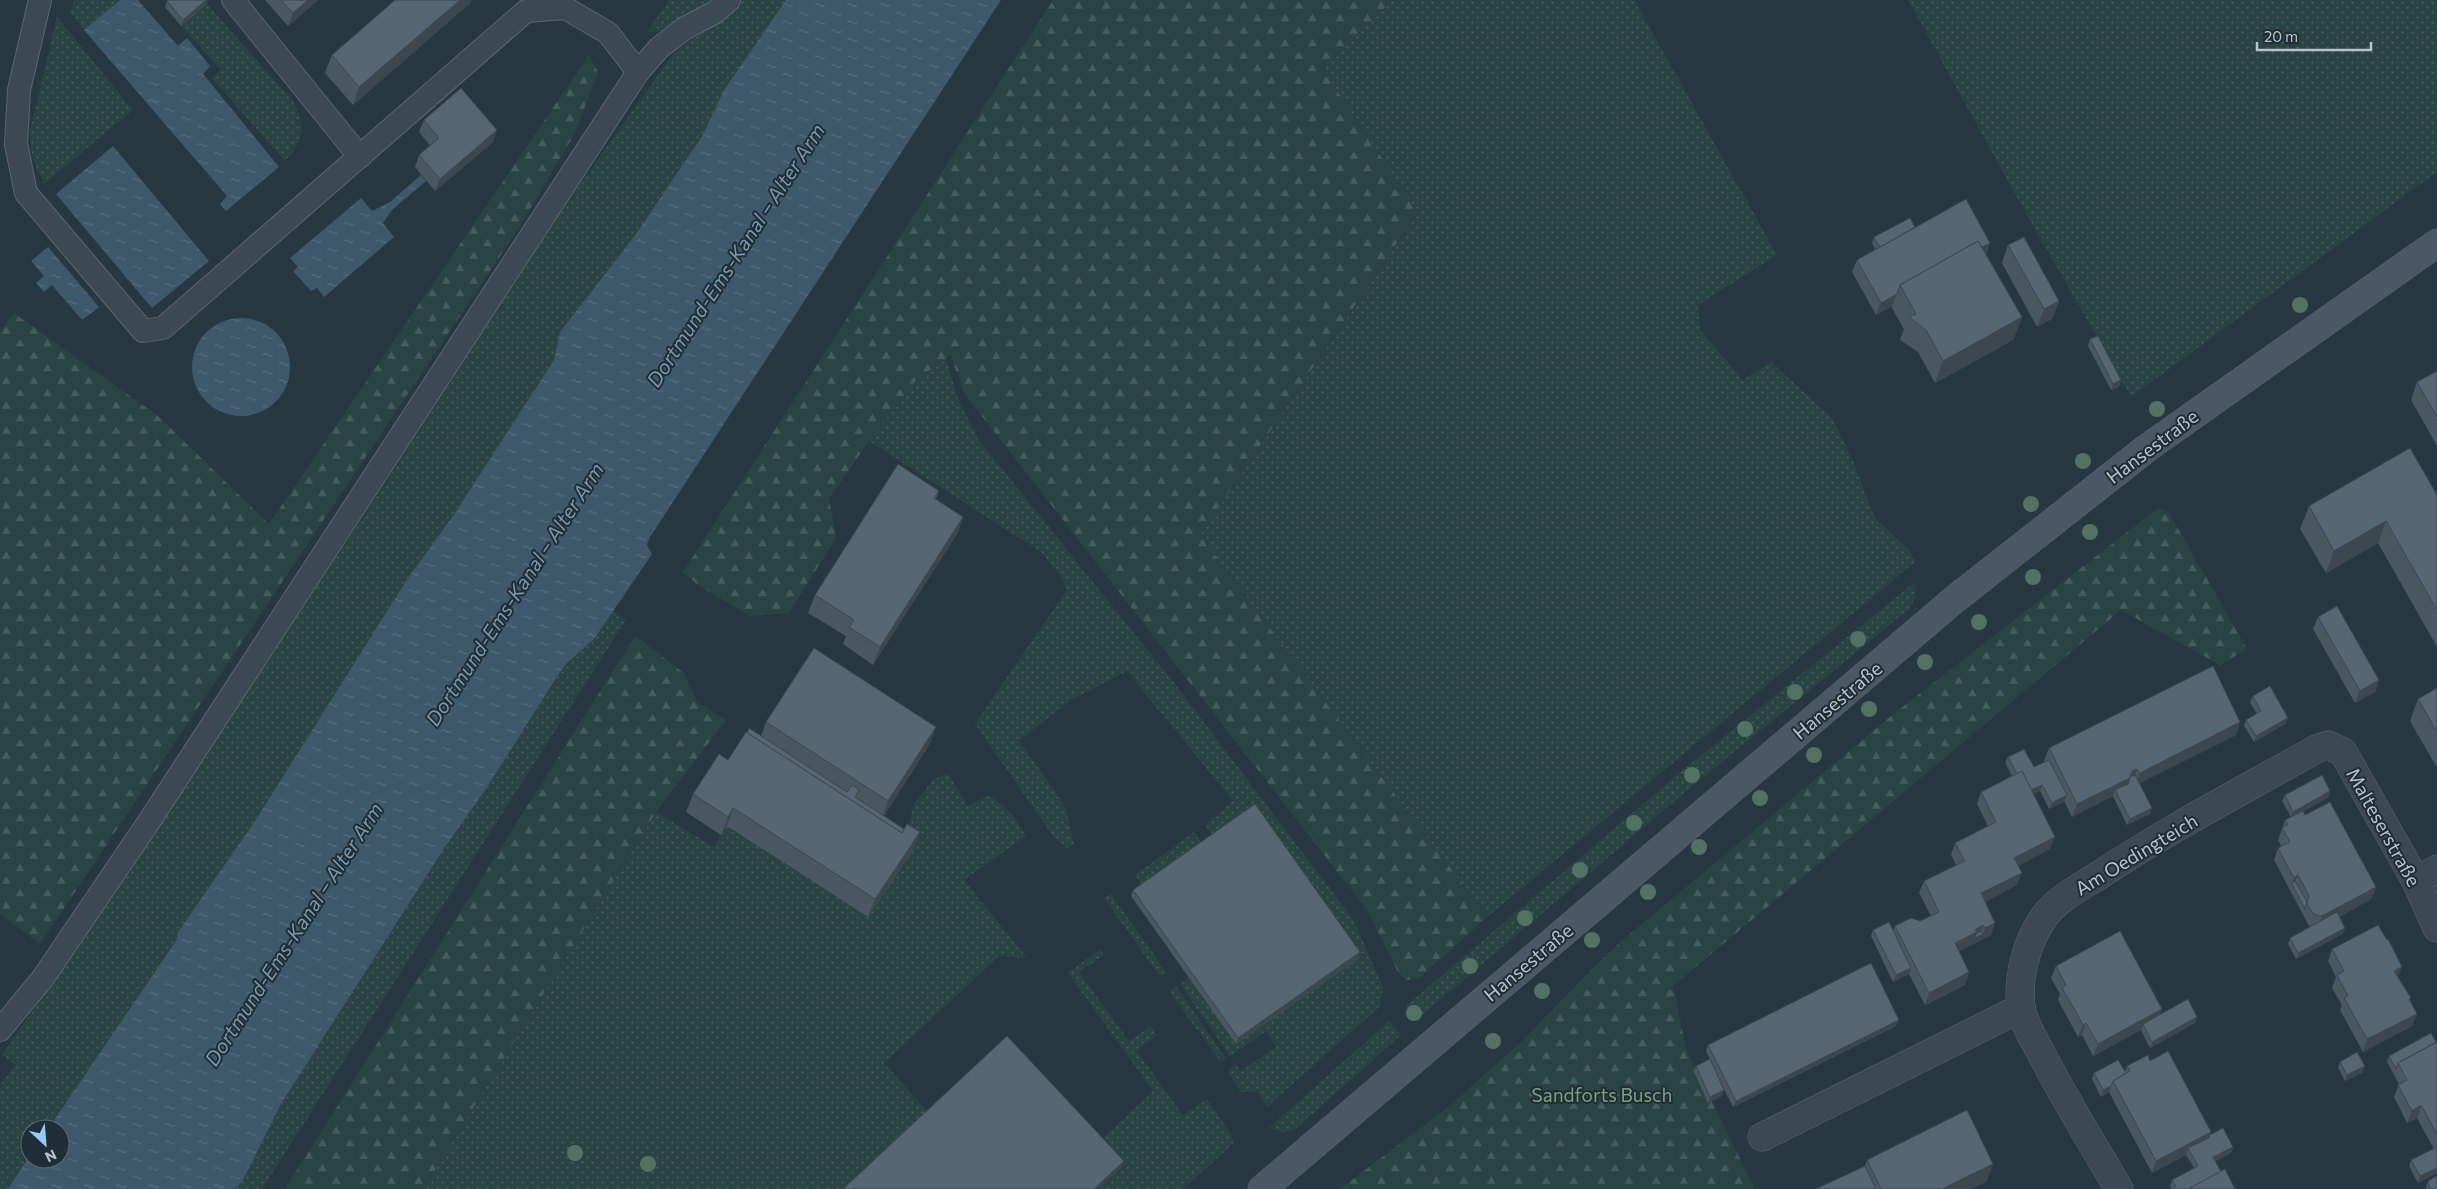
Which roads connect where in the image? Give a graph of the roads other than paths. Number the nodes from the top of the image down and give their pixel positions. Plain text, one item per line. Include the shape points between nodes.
1 (40, 0) edge
2 (233, 0) edge
3 (729, 0) edge
4 (552, 4) edge
5 (638, 72) junction
6 (360, 157) junction
7 (2437, 243) edge
8 (2316, 749) joint
9 (2426, 875) edge
10 (2437, 928) edge
11 (2020, 1008) junction
12 (0, 1030) edge
13 (1762, 1137) dead end
14 (1262, 1189) edge
15 (2119, 1189) edge

1 - 6 lane via 20,90 16,144 26,193 143,331 163,328
2 - 6 lane
3 - 5 lane via 714,14 685,28 659,48
4 - 5 lane via 608,33
4 - 6 lane via 526,11
5 - 12 lane via 150,820 43,978
7 - 14 main road, Hansestraße via 2147,448 1955,599
8 - 9 street, Malteserstraße via 2328,745 2342,752
8 - 11 street, Am Oedingteich via 2127,856 2062,899 2036,930 2024,960
9 - 10 street, Malteserstraße
11 - 13 street
11 - 15 street, Am Oedingteich via 2048,1066

